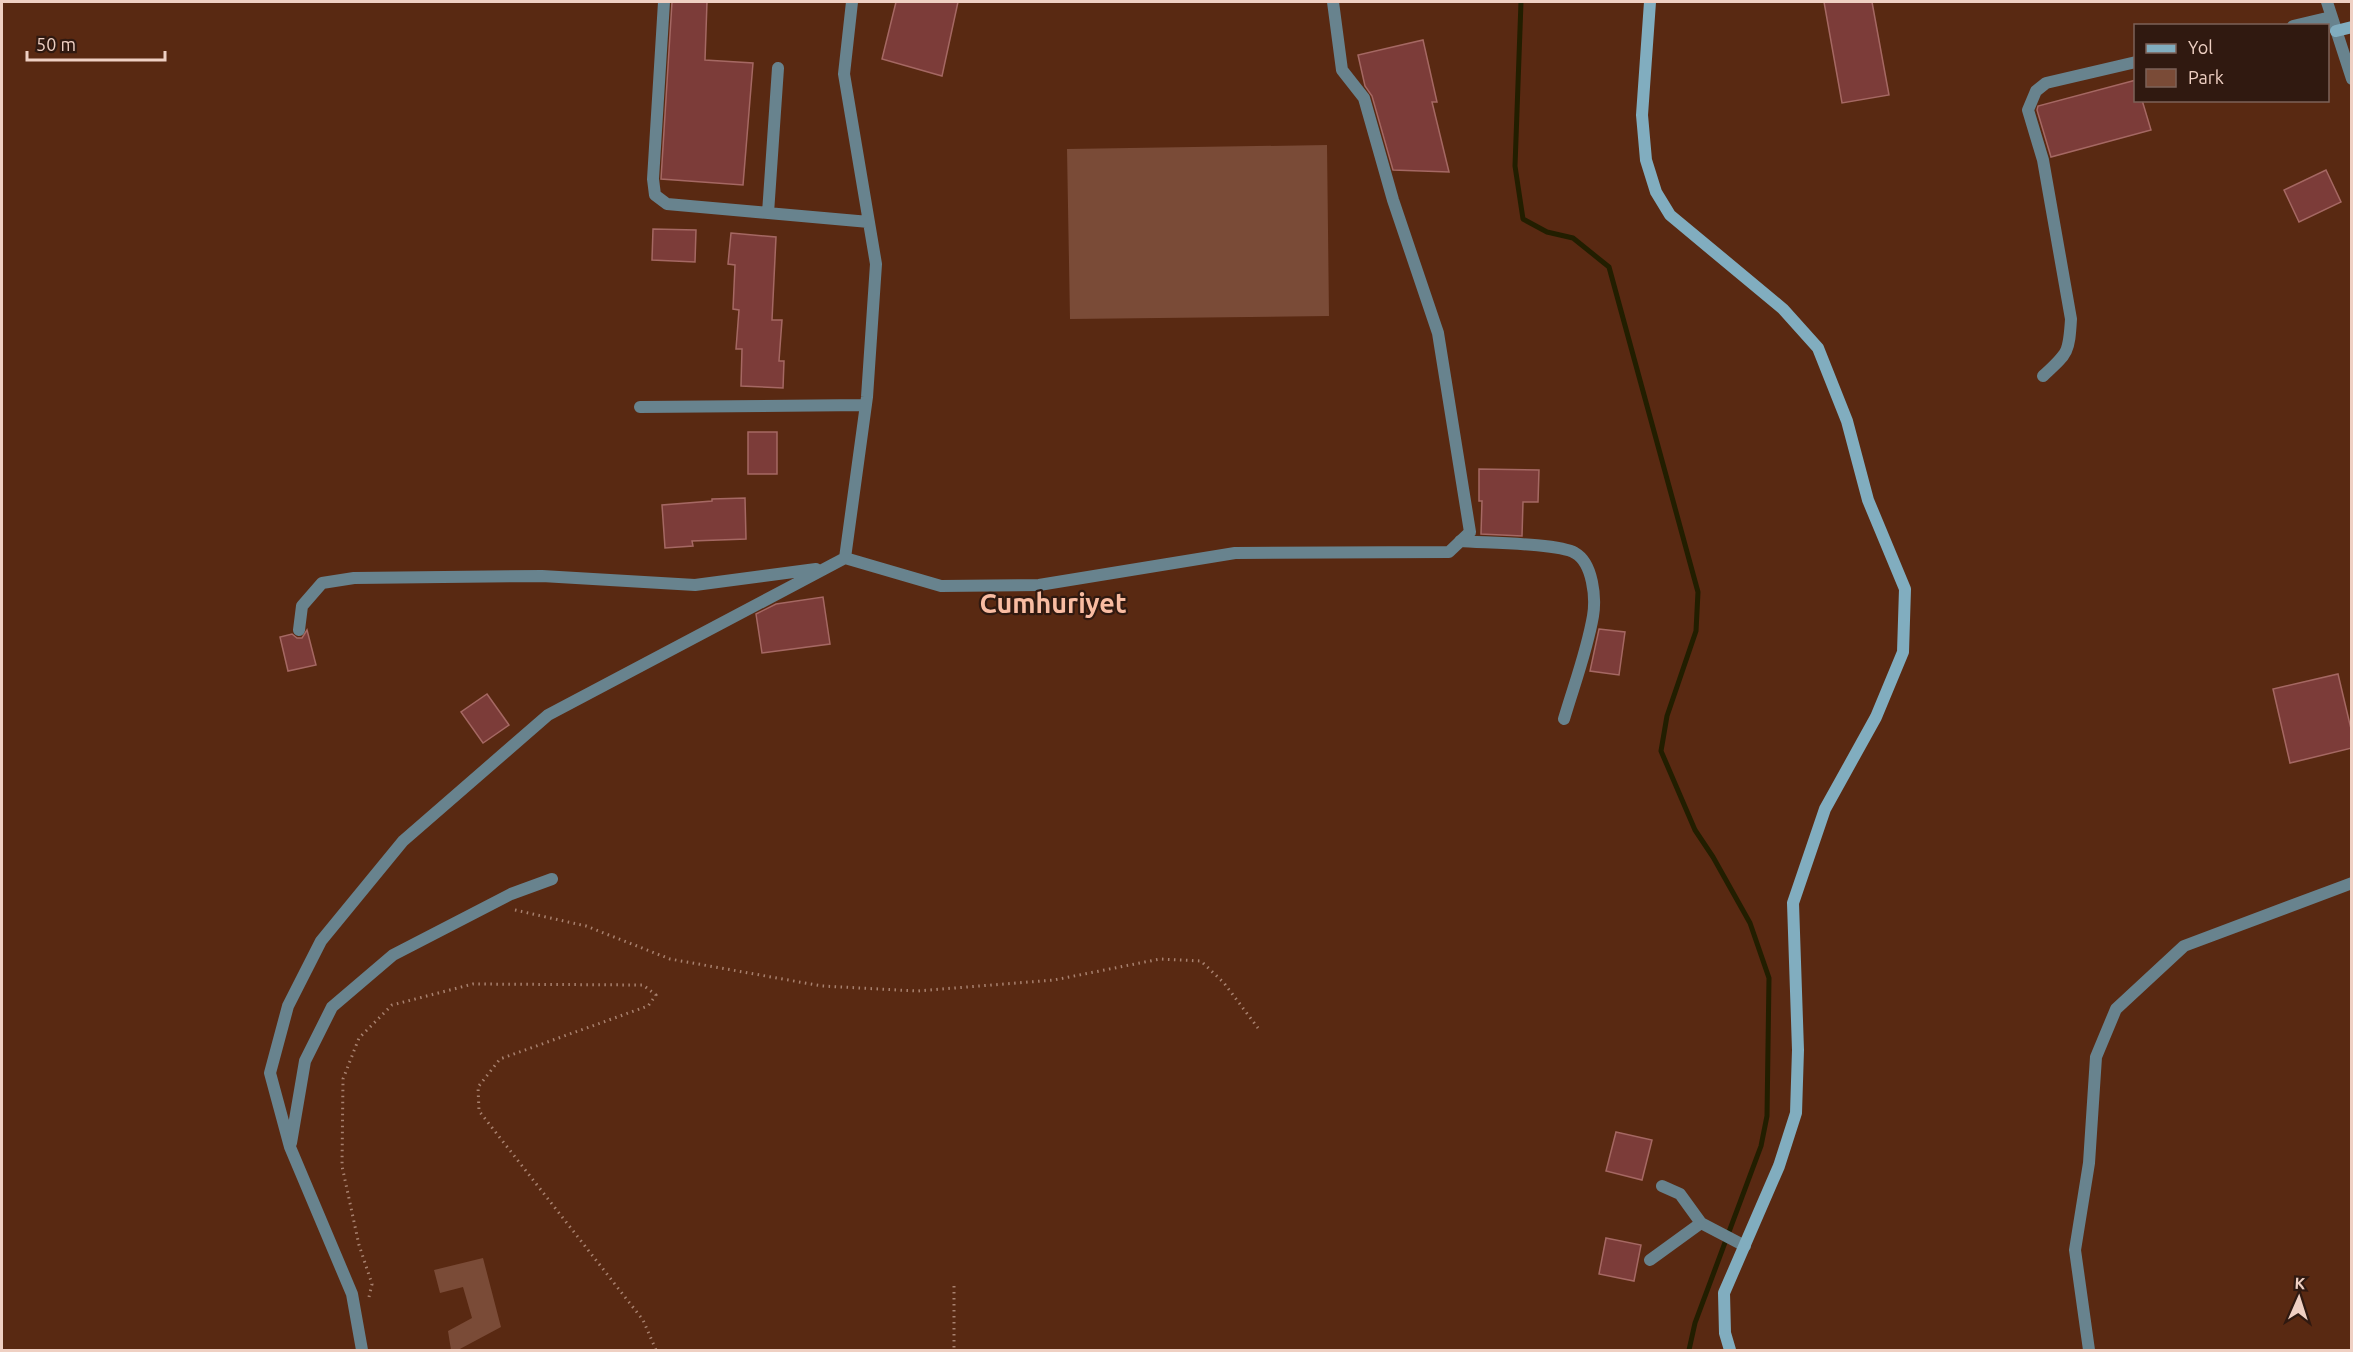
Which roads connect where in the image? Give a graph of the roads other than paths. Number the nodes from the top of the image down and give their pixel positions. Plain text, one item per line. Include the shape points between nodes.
1 (664, 2) edge
2 (852, 2) edge
3 (1333, 2) edge
4 (1650, 2) edge
5 (2327, 2) edge
6 (2331, 16) junction
7 (2301, 24) edge
8 (2352, 27) edge
9 (2336, 31) junction
10 (2134, 62) edge
11 (778, 68) dead end
12 (2352, 79) edge
13 (768, 213) junction
14 (869, 222) junction
15 (2043, 376) dead end
16 (866, 405) junction
17 (640, 407) dead end
18 (1460, 542) junction
19 (845, 558) junction
20 (826, 568) junction
21 (299, 630) dead end
22 (1564, 719) dead end
23 (552, 879) dead end
24 (2352, 883) edge
25 (290, 1147) junction
26 (1662, 1186) dead end
27 (1701, 1223) junction
28 (1745, 1246) junction
29 (1650, 1260) dead end
30 (362, 1350) edge
31 (1730, 1350) edge
32 (2089, 1350) edge

1 - 13 street via 655,195 667,204
2 - 14 street via 844,74
3 - 18 street via 1342,70 1364,98 1438,333 1470,532
4 - 28 street via 1642,115 1647,160 1656,192 1670,215 1783,309 1818,348 1847,421 1868,500 1905,589 1903,652 1876,717 1825,809 1793,903 1796,1113 1779,1166
5 - 6 street
6 - 7 street
6 - 9 street
8 - 9 street
9 - 12 street
10 - 15 street via 2046,83 2036,91 2028,110 2043,160 2071,318 2065,356
11 - 13 street
13 - 14 street
14 - 16 street via 876,264
16 - 17 street
16 - 19 street
18 - 19 street via 1449,552 1235,553 1039,585 941,586
18 - 22 street via 1557,548 1574,553 1585,562 1592,585 1593,615
19 - 20 street
20 - 21 street via 694,585 542,576 354,578 322,583 302,606
20 - 25 street via 548,715 403,842 321,941 288,1006 270,1073
23 - 25 street via 511,894 393,956 332,1007 305,1061
24 - 32 street via 2184,946 2116,1009 2096,1057 2089,1163 2075,1250
25 - 30 street via 352,1294
26 - 27 street via 1680,1194
27 - 28 street
27 - 29 street
28 - 31 street via 1724,1293 1725,1333

